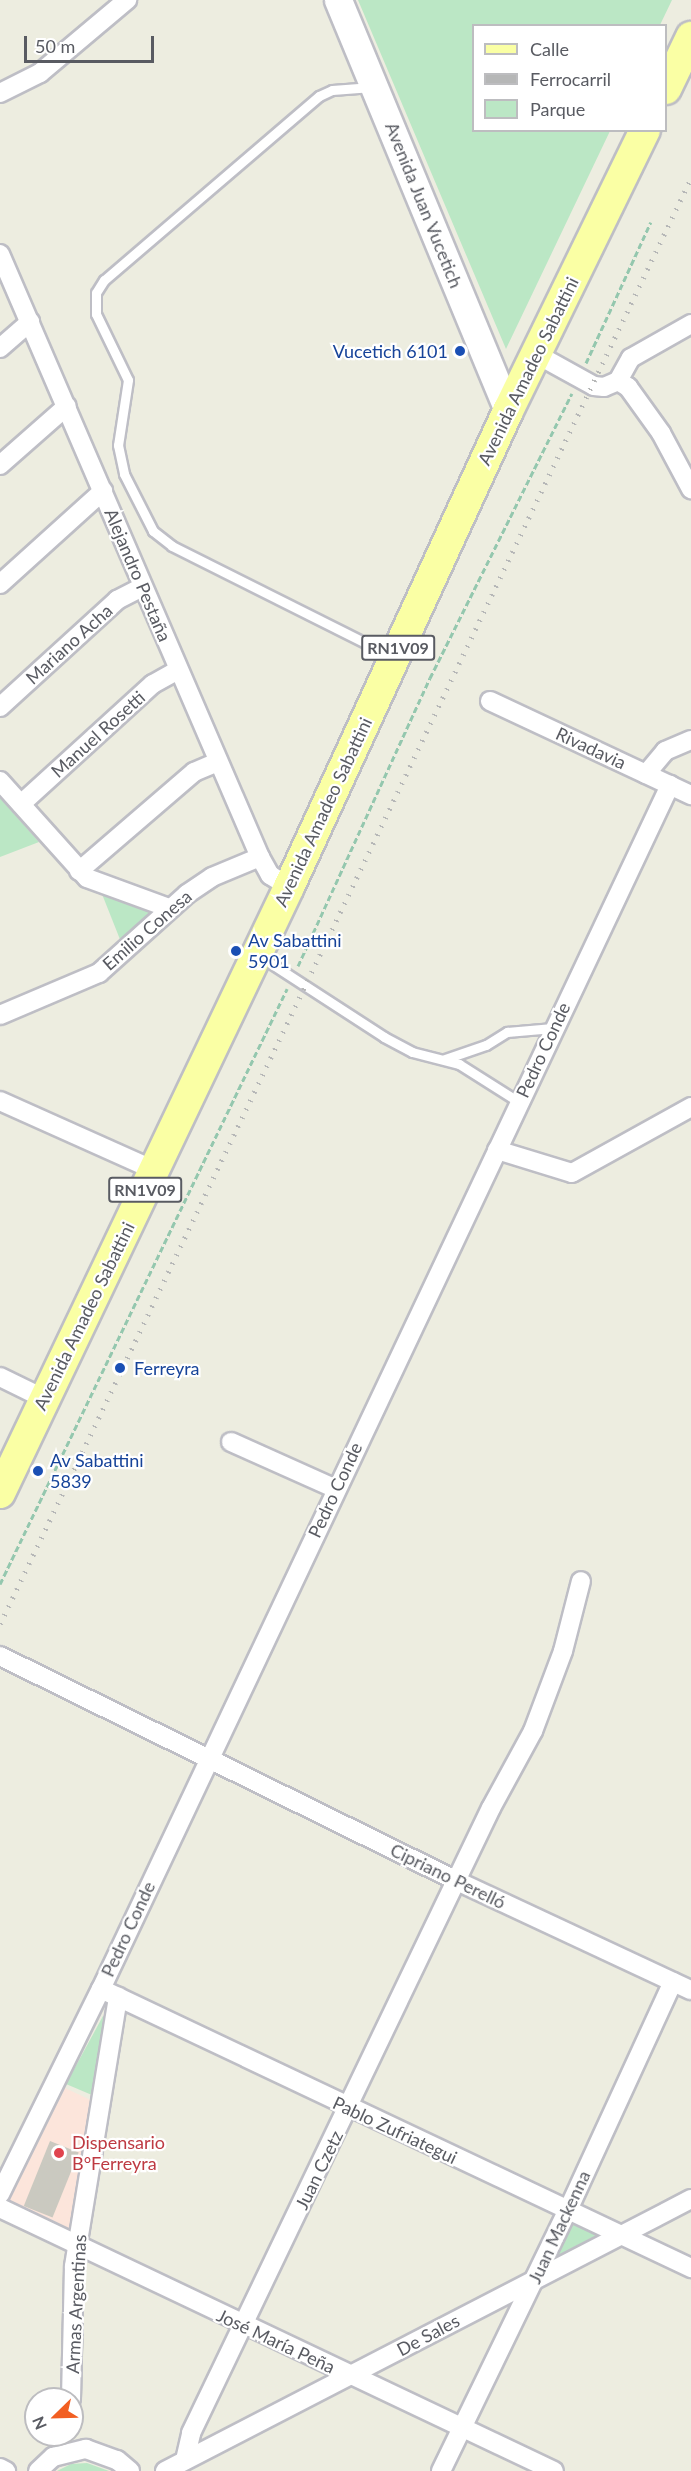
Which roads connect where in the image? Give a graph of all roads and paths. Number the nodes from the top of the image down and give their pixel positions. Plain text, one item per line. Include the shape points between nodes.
1 (127, 0) edge
2 (339, 0) edge
3 (691, 37) edge
4 (374, 86) junction
5 (667, 87) edge
6 (0, 93) edge
7 (644, 132) edge
8 (651, 222) dead end
9 (0, 254) edge
10 (30, 322) junction
11 (691, 324) edge
12 (0, 348) edge
13 (536, 354) junction
14 (578, 380) junction
15 (618, 381) junction
16 (67, 406) junction
17 (508, 411) junction
18 (0, 465) edge
19 (691, 489) edge
20 (103, 492) junction
21 (0, 584) edge
22 (143, 587) junction
23 (394, 657) junction
24 (178, 670) junction
25 (490, 701) dead end
26 (0, 707) edge
27 (691, 740) edge
28 (219, 762) junction
29 (646, 774) junction
30 (0, 781) edge
31 (670, 785) junction
32 (691, 795) edge
33 (21, 804) junction
34 (260, 857) junction
35 (79, 871) junction
36 (289, 887) junction
37 (169, 908) junction
38 (257, 954) junction
39 (292, 979) junction
40 (0, 1015) edge
41 (552, 1028) junction
42 (445, 1059) junction
43 (0, 1101) edge
44 (519, 1102) junction
45 (691, 1107) edge
46 (497, 1150) junction
47 (154, 1170) junction
48 (0, 1377) edge
49 (45, 1399) junction
50 (231, 1442) dead end
51 (336, 1489) junction
52 (0, 1492) edge
53 (581, 1581) dead end
54 (0, 1584) edge
55 (0, 1656) edge
56 (207, 1759) junction
57 (459, 1882) junction
58 (673, 1982) junction
59 (101, 1989) junction
60 (691, 1990) edge
61 (118, 1997) junction
62 (350, 2109) junction
63 (0, 2194) edge
64 (691, 2199) edge
65 (0, 2208) edge
66 (568, 2211) junction
67 (620, 2235) junction
68 (78, 2244) junction
69 (691, 2268) edge
70 (535, 2279) junction
71 (244, 2326) junction
72 (350, 2375) junction
73 (72, 2387) edge
74 (462, 2428) junction
75 (65, 2447) edge
76 (84, 2447) edge
77 (185, 2460) junction
78 (0, 2468) edge
79 (6, 2471) edge
80 (38, 2471) edge
81 (130, 2471) edge
82 (165, 2471) edge
83 (441, 2471) edge
84 (554, 2471) edge

1 - 6 street via 40,73
2 - 4 main road, Avenida Juan Vucetich
3 - 5 main road
4 - 17 main road, Avenida Juan Vucetich
4 - 23 lane via 332,90 320,96 104,280 96,293 96,314 128,380 118,445 124,474 153,531 172,546
7 - 13 main road, Avenida Amadeo Sabattini / RN1V09
8 - 14 path
9 - 10 street, Alejandro Pestaña
10 - 12 street
10 - 16 street, Alejandro Pestaña
11 - 15 street via 631,358
13 - 14 street
13 - 17 main road, Avenida Amadeo Sabattini / RN1V09
14 - 15 street via 604,387
14 - 39 path via 430,678
15 - 19 street via 641,400
16 - 18 street
16 - 20 street, Alejandro Pestaña
17 - 23 main road, Avenida Amadeo Sabattini / RN1V09
20 - 21 street
20 - 22 street, Alejandro Pestaña
22 - 24 street, Alejandro Pestaña
22 - 26 street, Mariano Acha via 117,600
23 - 36 main road, Avenida Amadeo Sabattini / RN1V09
24 - 28 street, Alejandro Pestaña
24 - 33 street, Manuel Rosetti via 153,684
25 - 29 street, Rivadavia
27 - 29 street via 665,751
28 - 34 street, Alejandro Pestaña
28 - 35 street via 194,772
29 - 31 street, Rivadavia
30 - 33 street
31 - 32 street, Rivadavia
31 - 41 street, Pedro Conde
33 - 35 street
34 - 36 street, Alejandro Pestaña via 270,875
34 - 37 street, Emilio Conesa via 212,877
35 - 37 street via 98,884
36 - 38 main road, Avenida Amadeo Sabattini / RN1V09
37 - 40 street, Emilio Conesa via 99,973
38 - 39 lane
38 - 47 main road, Avenida Amadeo Sabattini / RN1V09
39 - 42 lane via 412,1052
39 - 54 path
41 - 42 lane via 507,1032 486,1045
41 - 44 street, Pedro Conde
42 - 44 lane
43 - 47 street
44 - 46 street, Pedro Conde
45 - 46 street via 572,1173
46 - 51 street, Pedro Conde
47 - 49 main road, Avenida Amadeo Sabattini / RN1V09
48 - 49 street
49 - 52 main road, Avenida Amadeo Sabattini / RN1V09
50 - 51 street
51 - 56 street, Pedro Conde
53 - 57 street, Juan Czetz via 563,1651 533,1731 491,1808
55 - 56 street, Cipriano Perelló
56 - 57 street, Cipriano Perelló
56 - 59 street, Pedro Conde
57 - 58 street, Cipriano Perelló
57 - 62 street, Juan Czetz
58 - 60 street, Cipriano Perelló
58 - 66 street, Juan Mackenna
59 - 61 street, Pablo Zufriategui
59 - 63 street, Pedro Conde
61 - 62 street, Pablo Zufriategui
61 - 68 street, Armas Argentinas
62 - 66 street, Pablo Zufriategui
62 - 71 street, Juan Czetz
64 - 67 street, De Sales
65 - 68 street, José María Peña
66 - 67 street, Pablo Zufriategui
66 - 70 street, Juan Mackenna
67 - 69 street, Pablo Zufriategui
67 - 70 street, De Sales
68 - 71 street, José María Peña
68 - 73 street, Armas Argentinas
70 - 72 street, De Sales
70 - 74 street, Juan Mackenna
71 - 72 street, José María Peña
71 - 77 street, Juan Czetz via 191,2433
72 - 74 street, José María Peña
72 - 77 street, De Sales
74 - 83 street, Juan Mackenna
74 - 84 street, José María Peña
75 - 80 street
76 - 81 street via 102,2452
77 - 82 street, De Sales
78 - 79 street

